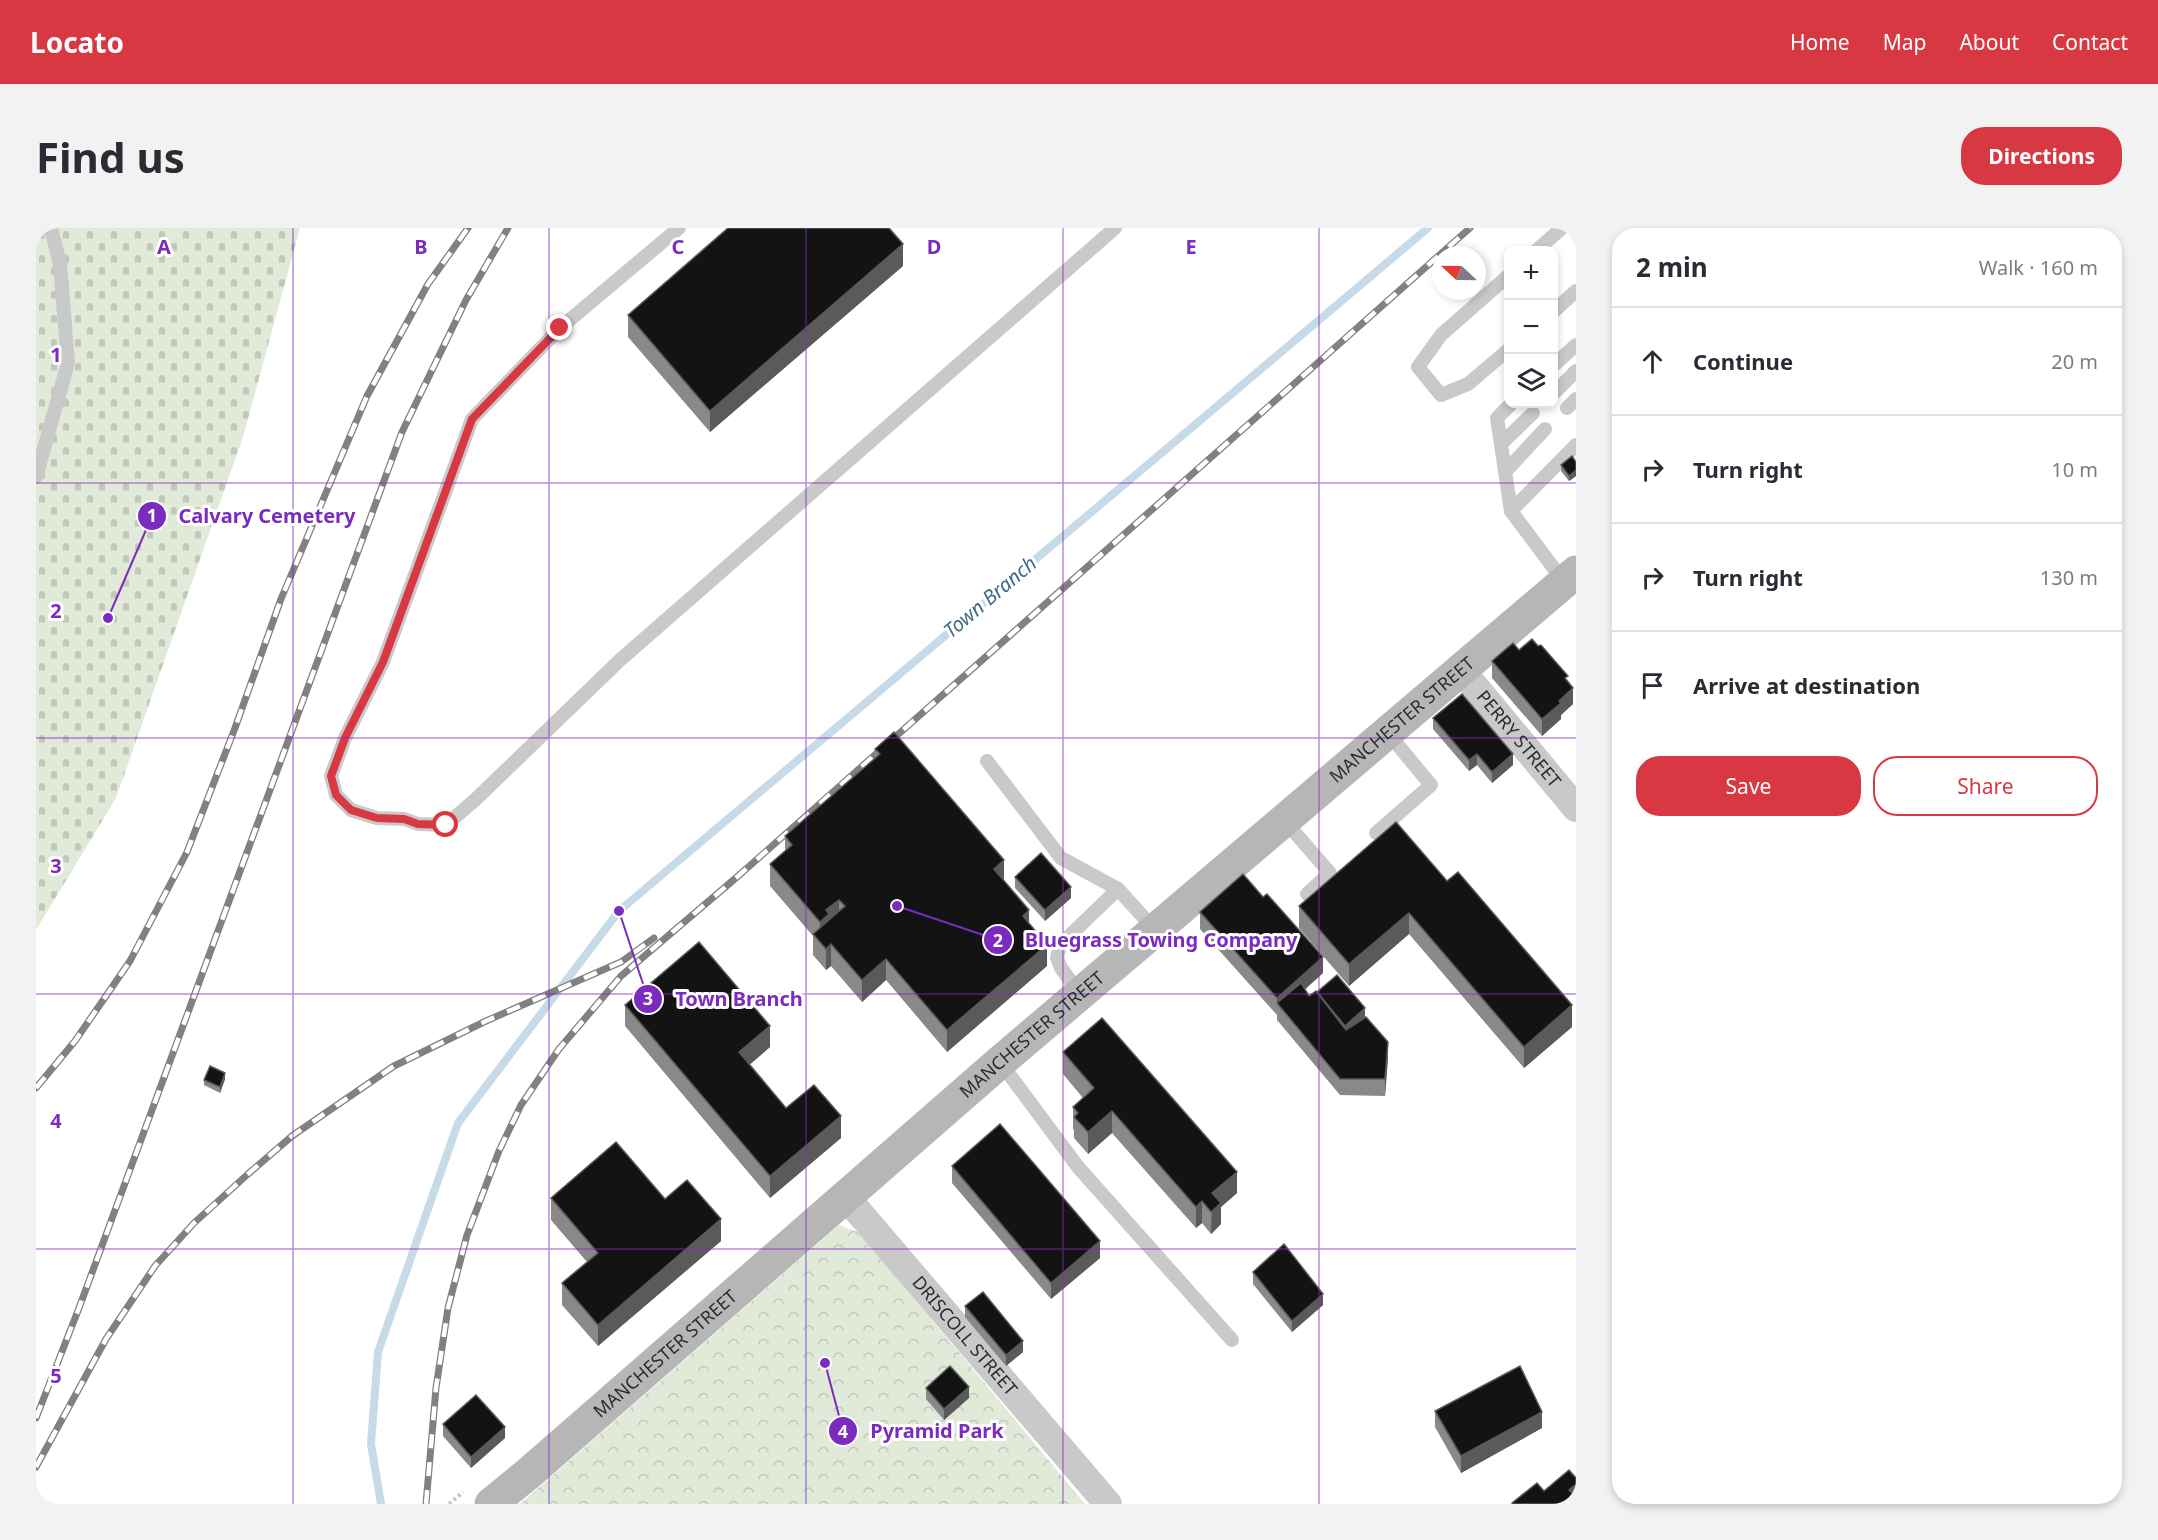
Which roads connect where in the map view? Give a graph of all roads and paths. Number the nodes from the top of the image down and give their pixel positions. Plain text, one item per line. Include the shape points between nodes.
1 (51, 228) edge
2 (679, 228) edge
3 (1115, 228) edge
4 (1562, 228) edge
5 (1542, 246) edge
6 (1504, 280) edge
7 (1576, 291) edge
8 (1558, 307) edge
9 (1576, 345) edge
10 (1504, 354) edge
11 (1558, 361) edge
12 (1576, 371) edge
13 (1558, 389) edge
14 (1507, 408) edge
15 (1533, 412) dead end
16 (1545, 429) dead end
17 (1500, 444) junction
18 (1576, 445) edge
19 (1505, 472) junction
20 (36, 477) edge
21 (1511, 510) junction
22 (1570, 577) edge
23 (1461, 670) junction
24 (1387, 732) junction
25 (987, 761) dead end
26 (1576, 808) edge
27 (1284, 820) junction
28 (1376, 833) dead end
29 (1118, 889) junction
30 (1307, 894) dead end
31 (1155, 930) junction
32 (1080, 994) junction
33 (1000, 1062) junction
34 (845, 1196) junction
35 (1232, 1340) dead end
36 (491, 1504) edge
37 (1108, 1504) edge

1 - 20 lane via 60,264 68,363
2 - 3 lane via 560,328 472,419 383,662 345,738 331,776 336,795 351,810 377,818 446,825 620,660
4 - 5 lane
6 - 10 lane via 1441,335 1418,367 1441,395 1468,384
7 - 8 lane
9 - 11 lane
12 - 13 lane
14 - 17 lane via 1497,418
15 - 17 lane
16 - 19 lane
17 - 19 lane
18 - 21 lane
19 - 21 lane
21 - 22 lane
22 - 23 main road, MANCHESTER STREET
23 - 24 main road, MANCHESTER STREET
23 - 26 street, PERRY STREET
24 - 27 main road, MANCHESTER STREET
24 - 28 lane via 1431,785
25 - 29 lane via 1061,858
27 - 30 lane via 1330,873
27 - 31 main road, MANCHESTER STREET
29 - 31 lane
29 - 32 lane via 1060,945 1057,958 1061,968
31 - 32 main road, MANCHESTER STREET
32 - 33 main road, MANCHESTER STREET
33 - 34 main road, MANCHESTER STREET
33 - 35 lane via 1078,1167
34 - 36 main road, MANCHESTER STREET
34 - 37 street, DRISCOLL STREET

